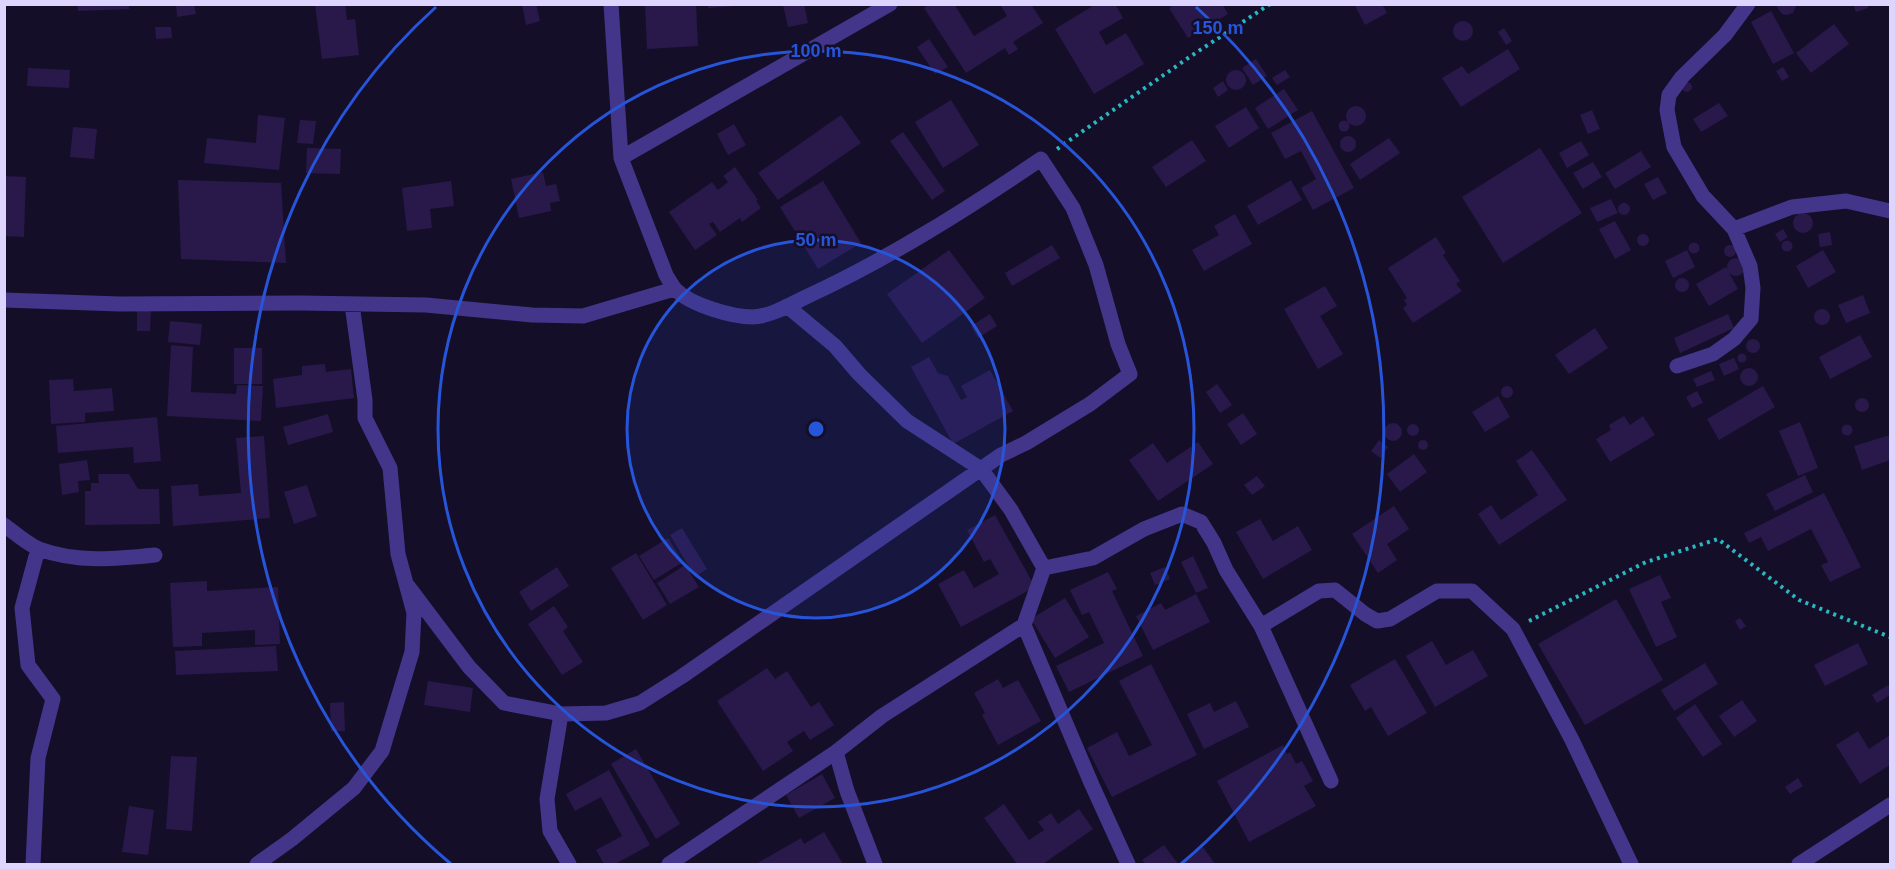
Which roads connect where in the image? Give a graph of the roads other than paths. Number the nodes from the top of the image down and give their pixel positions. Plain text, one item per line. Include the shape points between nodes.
1 (611, 4) edge
2 (890, 4) edge
3 (1748, 4) edge
4 (621, 158) junction
5 (1890, 211) edge
6 (1734, 229) junction
7 (674, 289) junction
8 (4, 300) edge
9 (352, 304) junction
10 (787, 306) junction
11 (1677, 366) dead end
12 (981, 469) junction
13 (4, 525) edge
14 (38, 549) junction
15 (155, 555) dead end
16 (1044, 568) junction
17 (408, 586) junction
18 (1024, 625) junction
19 (1261, 626) junction
20 (561, 714) junction
21 (836, 752) junction
22 (1331, 781) dead end
23 (1890, 805) edge
24 (33, 864) edge
25 (257, 864) edge
26 (569, 864) edge
27 (669, 864) edge
28 (874, 864) edge
29 (1128, 864) edge
30 (1630, 864) edge
31 (1799, 864) edge

1 - 4 street
2 - 4 street
3 - 6 street via 1725,35 1682,77 1669,95 1667,110 1674,147 1703,195
4 - 7 street
5 - 6 street via 1846,201 1792,207
6 - 11 street via 1750,266 1751,319 1734,339 1713,354
7 - 9 street via 583,316
7 - 10 street via 698,304 738,315 754,317
8 - 9 street
9 - 17 street via 366,400 365,418 390,468 398,554
10 - 12 street via 836,346 907,421
10 - 12 street via 899,248 1041,159 1073,208 1096,265 1130,374 1090,404
12 - 16 street via 1011,510
12 - 20 street via 640,703 606,713
13 - 14 street
14 - 15 street via 110,560
14 - 24 street via 22,608 28,665 52,699 38,758
16 - 18 street
16 - 19 street via 1093,558 1144,529 1182,514 1201,522
17 - 20 street via 469,667 504,703
17 - 25 street via 414,613 412,652 382,751 354,788
18 - 21 street via 882,716
18 - 29 street
19 - 22 street
19 - 30 street via 1319,591 1335,590 1377,621 1390,619 1437,591 1472,591 1513,629 1572,740
20 - 26 street via 547,799 550,831
21 - 27 street
21 - 28 street
23 - 31 street

